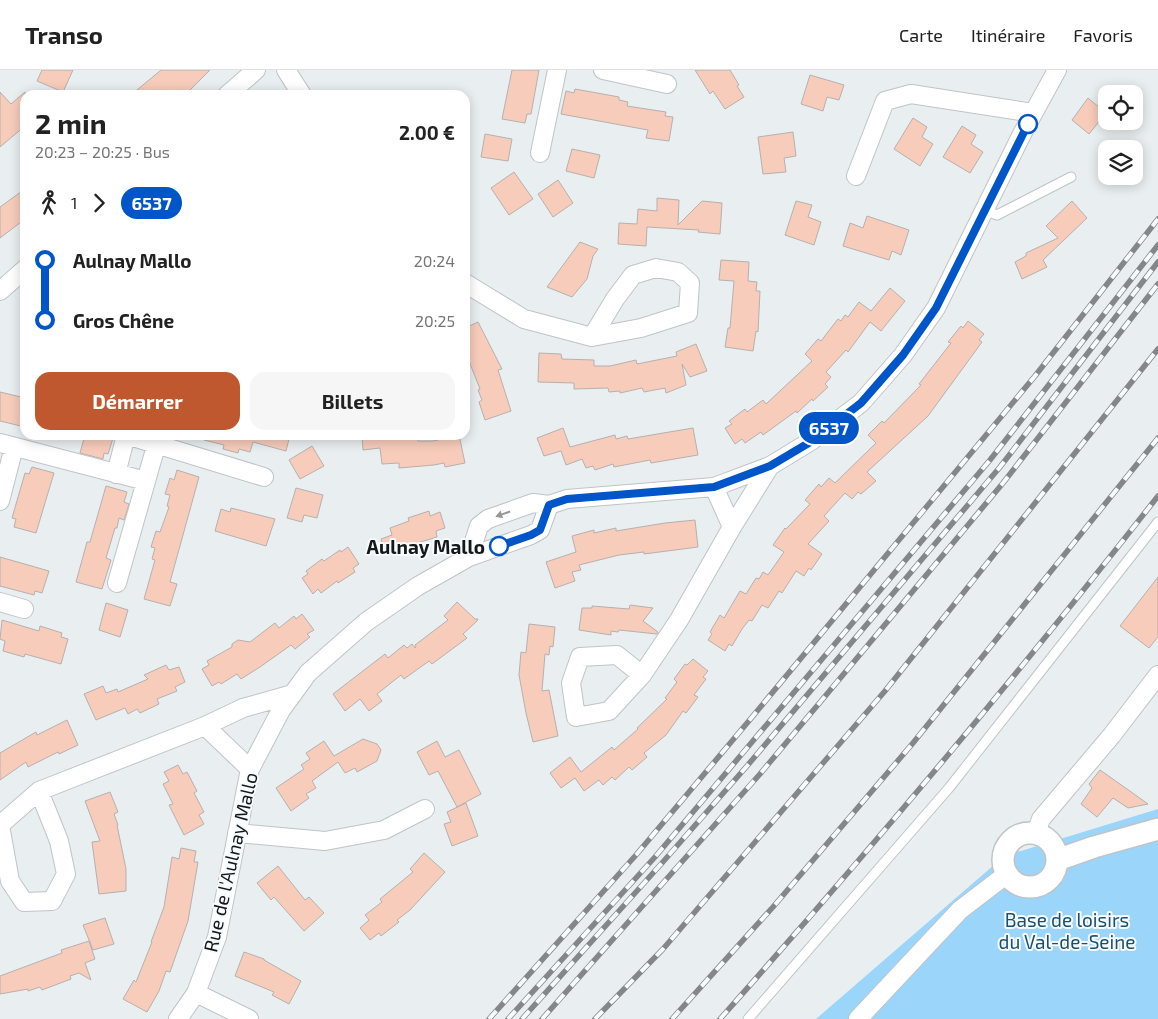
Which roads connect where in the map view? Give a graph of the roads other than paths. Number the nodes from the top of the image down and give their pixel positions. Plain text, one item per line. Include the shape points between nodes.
1 (256, 70) edge
2 (286, 70) edge
3 (558, 70) edge
4 (603, 70) edge
5 (1057, 70) edge
6 (667, 84) dead end
7 (233, 90) edge
8 (299, 90) edge
9 (1033, 113) junction
10 (540, 153) dead end
11 (856, 176) dead end
12 (1071, 177) dead end
13 (984, 210) junction
14 (20, 274) edge
15 (470, 285) edge
16 (0, 291) edge
17 (592, 337) junction
18 (125, 440) edge
19 (140, 440) edge
20 (7, 445) edge
21 (156, 446) junction
22 (770, 466) junction
23 (116, 474) junction
24 (264, 477) dead end
25 (146, 481) junction
26 (714, 487) junction
27 (0, 501) edge
28 (549, 505) junction
29 (1158, 522) edge
30 (732, 527) junction
31 (469, 557) junction
32 (117, 583) dead end
33 (0, 602) edge
34 (24, 609) dead end
35 (642, 675) dead end
36 (1158, 675) edge
37 (293, 694) junction
38 (205, 726) junction
39 (250, 769) junction
40 (39, 791) junction
41 (425, 809) dead end
42 (1158, 828) edge
43 (237, 833) junction
44 (1036, 833) junction
45 (1057, 860) junction
46 (1007, 874) junction
47 (196, 993) junction
48 (178, 1019) edge
49 (249, 1019) edge
50 (748, 1019) edge
51 (858, 1019) edge

1 - 7 street
2 - 8 street
3 - 10 street
4 - 6 street
5 - 9 street
9 - 11 street via 911,94 885,101
9 - 13 street
12 - 13 lane via 997,216
13 - 22 street via 936,308 903,355 861,403 812,441
14 - 16 street
15 - 17 street via 524,318
17 - 17 street via 641,328 688,313 690,283 678,272 656,268 633,275
18 - 23 street
19 - 21 street
20 - 23 street
20 - 27 street
21 - 24 street
21 - 25 street
22 - 26 street
22 - 30 street
23 - 25 street
25 - 32 street
26 - 28 street via 567,499
26 - 30 street
28 - 31 street, Rue de l'Aulnay Mallo via 540,530
28 -> 31 street via 534,504 488,519 479,526
29 - 50 lane via 949,788
30 - 35 street via 679,620
31 - 37 street, Rue de l'Aulnay Mallo via 418,586 366,622 308,673
33 - 34 street
36 - 44 street via 1041,819
37 - 38 street via 243,708
37 - 39 street, Rue de l'Aulnay Mallo
38 - 39 street
38 - 40 street
39 - 43 street, Rue de l'Aulnay Mallo
40 - 40 street via 0,825 10,881 24,902 52,902 66,874 59,841
41 - 43 street via 384,830 325,841
42 - 45 street
43 - 47 street, Rue de l'Aulnay Mallo via 217,937
44 - 45 street via 1052,843
44 - 46 street via 1020,834 1007,845 1003,853
45 - 46 street via 1052,876 1038,886 1022,886
46 - 51 street via 960,910
47 - 48 street, Rue de l'Aulnay Mallo
47 - 49 street

